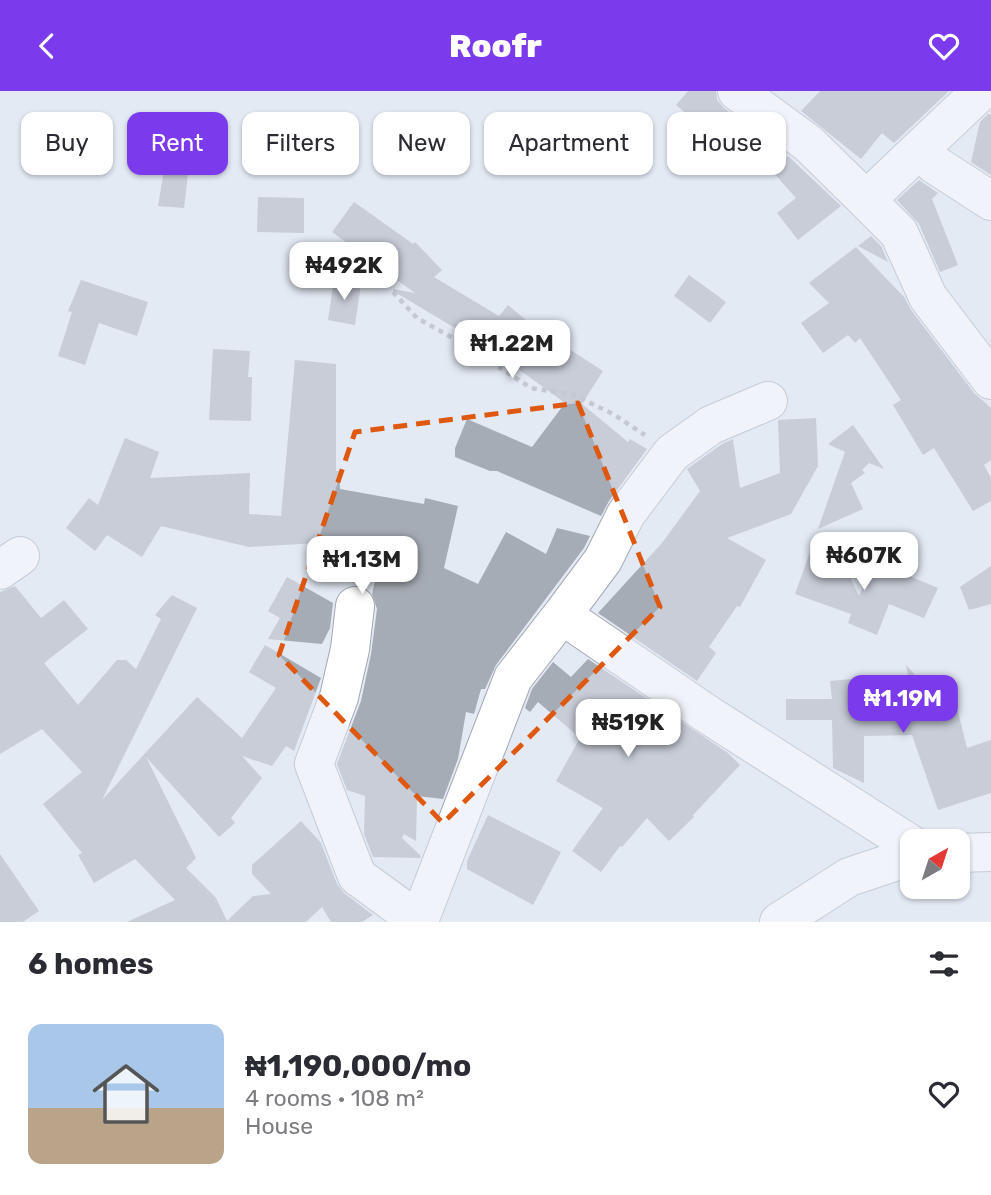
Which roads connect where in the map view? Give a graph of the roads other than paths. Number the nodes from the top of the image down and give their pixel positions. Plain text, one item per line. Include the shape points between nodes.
1 (737, 91) edge
2 (981, 91) edge
3 (920, 149) junction
4 (866, 200) junction
5 (991, 201) edge
6 (991, 380) edge
7 (768, 401) dead end
8 (355, 606) dead end
9 (562, 615) junction
10 (900, 837) edge
11 (991, 852) edge
12 (970, 853) edge
13 (900, 860) edge
14 (420, 921) edge
15 (779, 922) edge

1 - 4 street via 809,144
2 - 3 street
3 - 4 street
3 - 5 street via 934,164
4 - 6 street via 899,233 928,297
7 - 9 street via 711,425 672,453 626,514 603,560
8 - 14 street via 339,698 314,764 357,876
9 - 10 street
9 - 14 street via 513,678
11 - 12 street
13 - 15 street via 849,877

